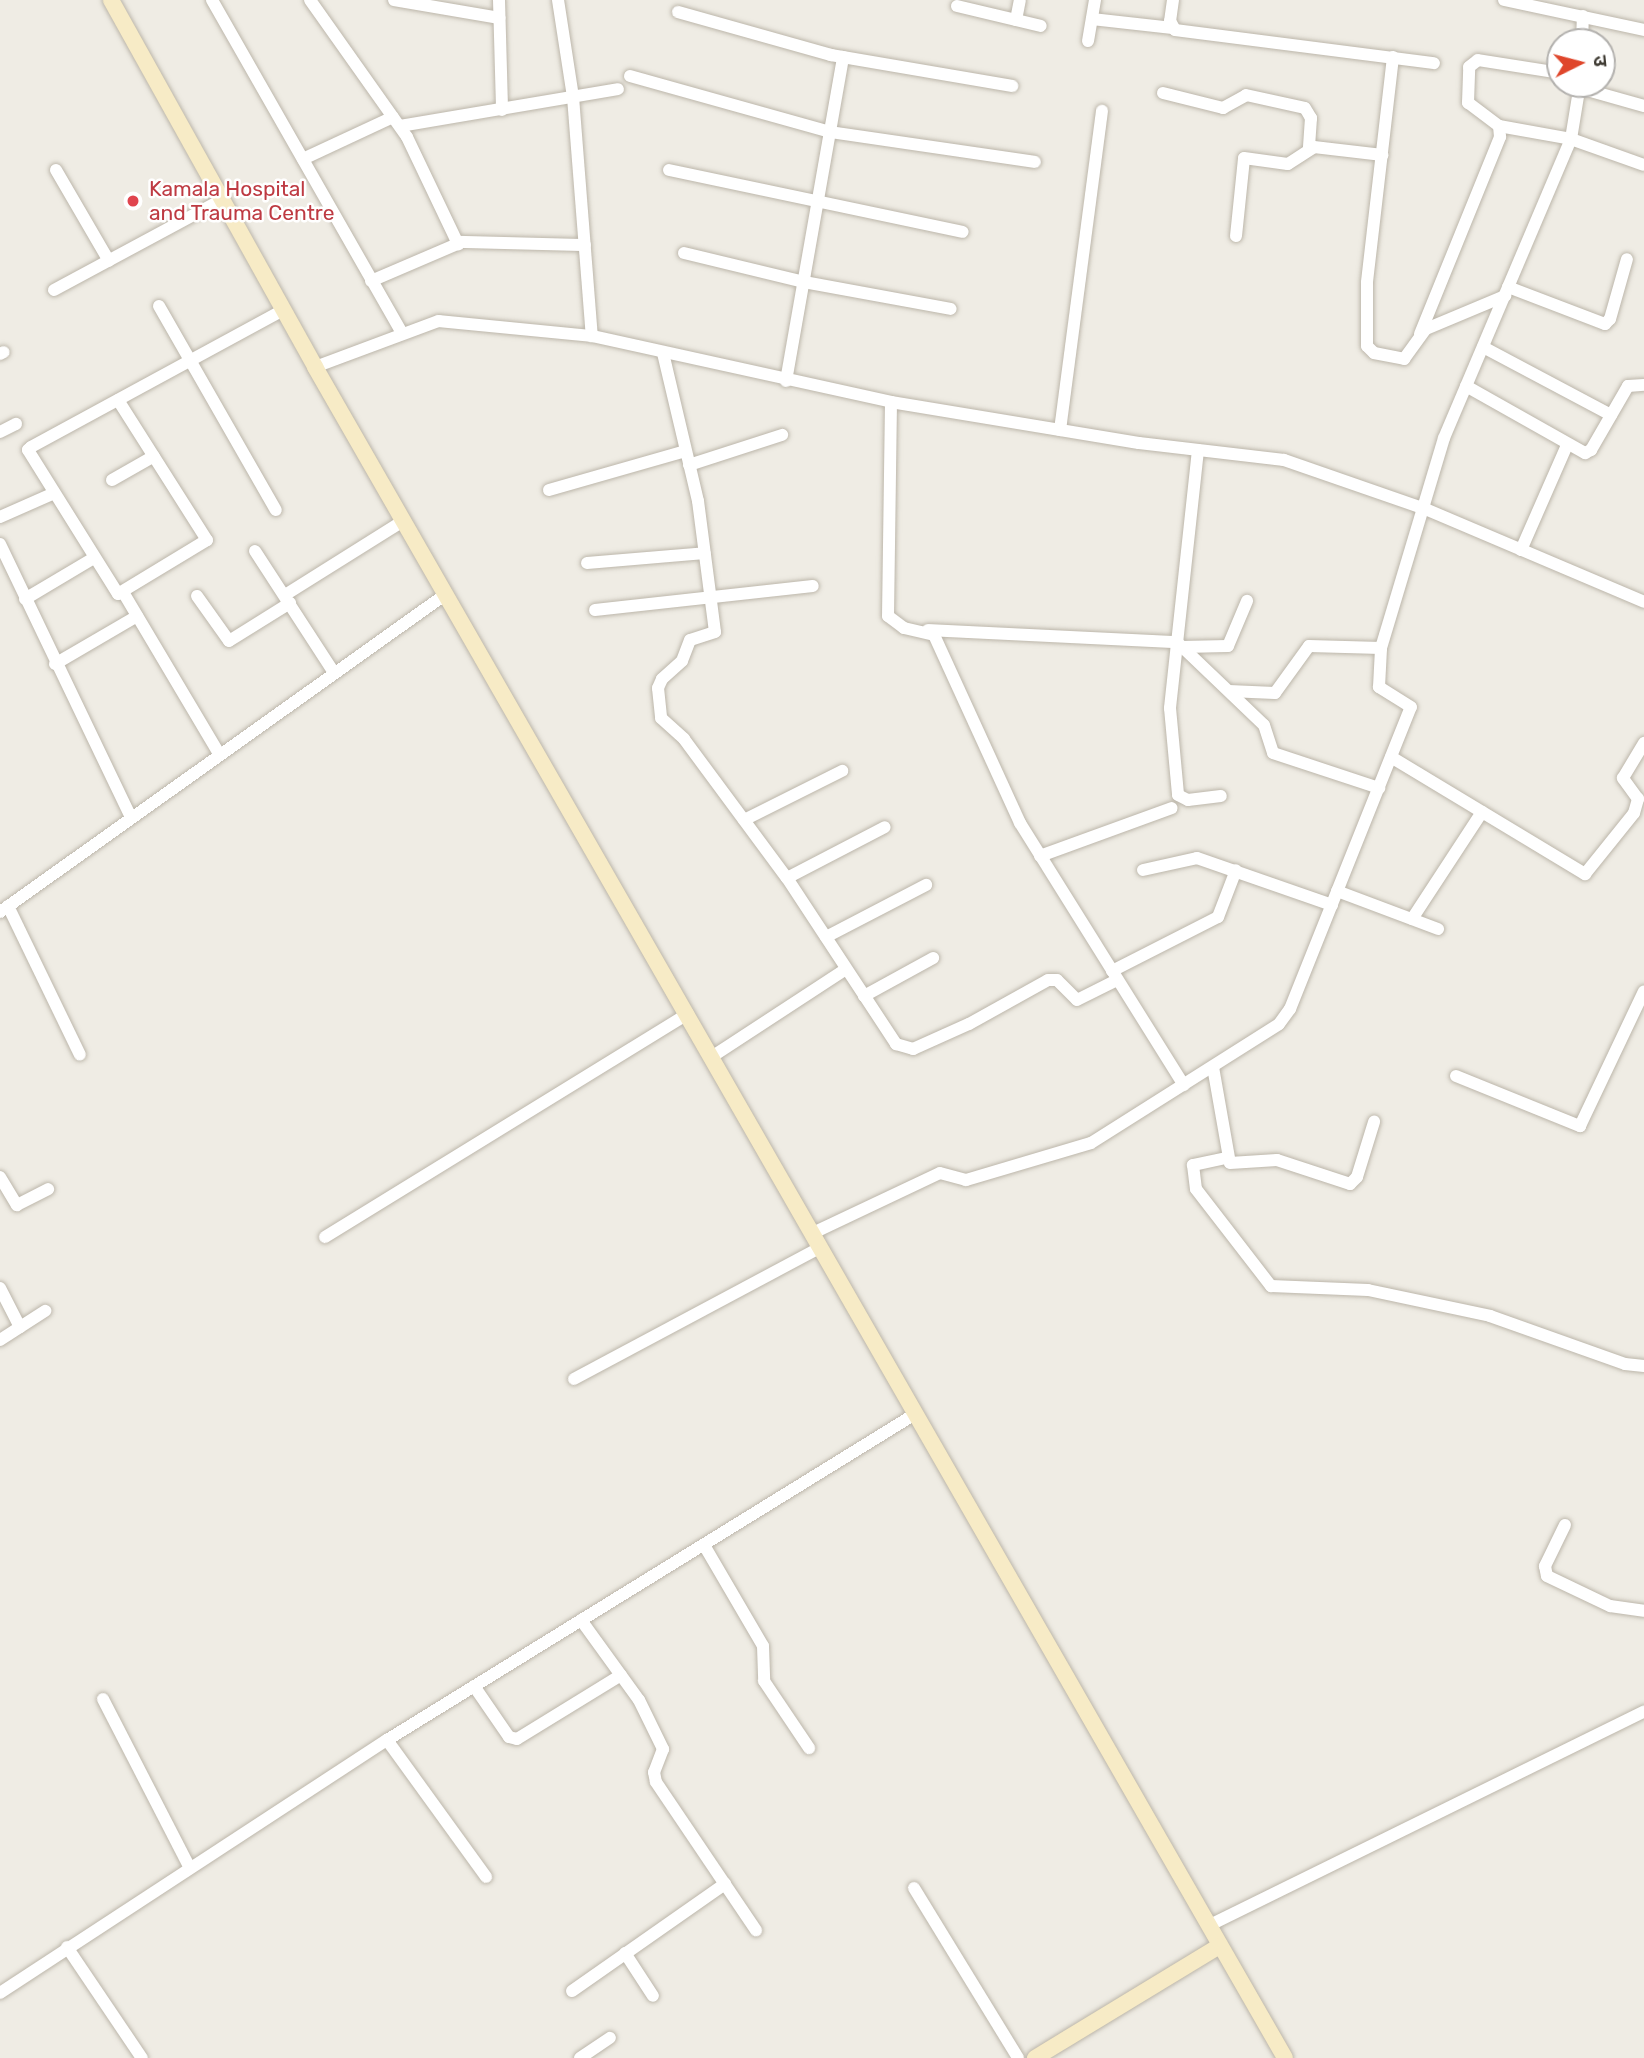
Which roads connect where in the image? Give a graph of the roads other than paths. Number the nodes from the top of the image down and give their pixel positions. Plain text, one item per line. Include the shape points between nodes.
1 (111, 0) edge
2 (212, 0) edge
3 (310, 0) edge
4 (394, 0) edge
5 (499, 0) edge
6 (558, 0) edge
7 (1020, 0) edge
8 (1095, 0) edge
9 (1172, 0) edge
10 (1504, 0) edge
11 (1540, 4) edge
12 (957, 6) dead end
13 (678, 12) dead end
14 (1583, 16) junction
15 (499, 18) junction
16 (1092, 19) junction
17 (1016, 20) junction
18 (1041, 26) dead end
19 (1172, 28) junction
20 (1583, 28) edge
21 (1644, 30) edge
22 (1088, 41) dead end
23 (843, 57) junction
24 (1393, 57) junction
25 (1434, 63) dead end
26 (1546, 71) edge
27 (630, 76) dead end
28 (1012, 86) dead end
29 (618, 89) dead end
30 (1163, 93) dead end
31 (573, 97) junction
32 (1616, 97) edge
33 (1578, 98) edge
34 (1644, 106) edge
35 (502, 110) junction
36 (1102, 111) dead end
37 (397, 122) junction
38 (1499, 126) junction
39 (830, 132) junction
40 (1571, 139) junction
41 (1309, 148) junction
42 (1383, 155) junction
43 (303, 159) junction
44 (1035, 162) dead end
45 (1644, 165) edge
46 (56, 170) dead end
47 (669, 170) dead end
48 (221, 200) junction
49 (818, 203) junction
50 (963, 232) dead end
51 (1236, 236) dead end
52 (458, 244) junction
53 (585, 245) junction
54 (684, 253) dead end
55 (1627, 259) dead end
56 (109, 261) junction
57 (371, 281) junction
58 (804, 282) junction
59 (54, 290) dead end
60 (1506, 292) junction
61 (159, 306) dead end
62 (951, 309) dead end
63 (283, 310) junction
64 (401, 332) junction
65 (1420, 334) junction
66 (592, 336) junction
67 (1483, 346) junction
68 (663, 353) junction
69 (190, 361) junction
70 (315, 367) junction
71 (786, 381) junction
72 (1644, 385) edge
73 (1466, 386) junction
74 (118, 400) junction
75 (891, 402) junction
76 (1611, 415) junction
77 (16, 424) dead end
78 (1060, 430) junction
79 (0, 432) edge
80 (782, 435) dead end
81 (1567, 445) junction
82 (1198, 450) junction
83 (686, 451) junction
84 (154, 456) junction
85 (689, 465) junction
86 (112, 480) dead end
87 (549, 490) dead end
88 (52, 494) junction
89 (1423, 508) junction
90 (276, 510) dead end
91 (0, 517) edge
92 (403, 521) junction
93 (0, 544) edge
94 (1521, 550) junction
95 (255, 551) dead end
96 (705, 553) junction
97 (92, 559) junction
98 (587, 563) dead end
99 (813, 586) dead end
100 (123, 592) junction
101 (446, 593) junction
102 (197, 596) dead end
103 (710, 597) junction
104 (25, 599) junction
105 (288, 599) junction
106 (1247, 601) dead end
107 (1644, 602) edge
108 (595, 610) dead end
109 (137, 616) junction
110 (928, 630) junction
111 (1180, 644) junction
112 (1381, 648) junction
113 (55, 664) junction
114 (332, 671) junction
115 (1229, 691) junction
116 (1644, 743) edge
117 (219, 754) junction
118 (1391, 757) junction
119 (842, 771) dead end
120 (1379, 788) junction
121 (1221, 796) dead end
122 (1172, 808) dead end
123 (1482, 812) junction
124 (131, 817) junction
125 (744, 820) junction
126 (885, 827) dead end
127 (1040, 856) junction
128 (1143, 870) dead end
129 (1236, 870) junction
130 (787, 878) junction
131 (926, 886) dead end
132 (1337, 891) junction
133 (1332, 905) junction
134 (4, 909) edge
135 (1412, 919) junction
136 (1438, 929) dead end
137 (826, 937) junction
138 (933, 958) dead end
139 (846, 968) junction
140 (1115, 975) junction
141 (1644, 991) edge
142 (864, 996) junction
143 (688, 1014) junction
144 (80, 1055) dead end
145 (713, 1056) junction
146 (1213, 1067) junction
147 (1457, 1076) dead end
148 (1184, 1085) junction
149 (1374, 1122) dead end
150 (1226, 1158) junction
151 (0, 1177) edge
152 (48, 1189) dead end
153 (325, 1237) dead end
154 (817, 1240) junction
155 (0, 1288) edge
156 (45, 1311) dead end
157 (20, 1327) junction
158 (0, 1340) edge
159 (1644, 1366) edge
160 (574, 1379) dead end
161 (915, 1414) junction
162 (1565, 1525) dead end
163 (704, 1545) junction
164 (1644, 1611) edge
165 (581, 1620) junction
166 (621, 1675) junction
167 (474, 1686) junction
168 (103, 1699) dead end
169 (1644, 1711) edge
170 (387, 1740) junction
171 (809, 1748) dead end
172 (190, 1868) junction
173 (486, 1877) dead end
174 (725, 1884) junction
175 (914, 1888) dead end
176 (1208, 1926) junction
177 (756, 1930) dead end
178 (67, 1947) junction
179 (1219, 1947) junction
180 (625, 1953) junction
181 (572, 1991) dead end
182 (0, 1992) edge
183 (653, 1996) dead end
184 (610, 2038) dead end
185 (142, 2058) edge
186 (579, 2058) edge
187 (1018, 2058) edge
188 (1035, 2058) edge
189 (1285, 2058) edge

1 - 48 main road
2 - 43 street
3 - 37 street
4 - 15 street
5 - 15 street
6 - 31 street
7 - 17 street
8 - 16 street
9 - 19 street
10 - 11 street
11 - 14 street
12 - 17 street
13 - 23 street
14 - 20 street
14 - 21 street
15 - 35 street
16 - 19 street
16 - 22 street
17 - 18 street
19 - 24 street
23 - 28 street
23 - 39 street
24 - 25 street
24 - 42 street
26 - 38 street via 1472,62 1468,103
27 - 39 street
29 - 31 street
30 - 41 street via 1223,108 1246,95 1305,108 1311,118
31 - 35 street
31 - 53 street
32 - 34 street
33 - 40 street
35 - 37 street
36 - 78 street
37 - 43 street
37 - 52 street
38 - 40 street
38 - 65 street via 1500,137
39 - 44 street
39 - 49 street
40 - 45 street
40 - 60 street
41 - 42 street
41 - 51 street via 1288,164 1241,160
42 - 65 street via 1365,337 1374,353 1396,360 1410,354
43 - 57 street
46 - 56 street
47 - 49 street
48 - 56 street
48 - 63 main road
49 - 50 street
49 - 58 street
52 - 53 street
52 - 57 street
53 - 66 street
54 - 58 street
55 - 60 street via 1605,324
56 - 59 street
57 - 64 street
58 - 62 street
58 - 71 street
60 - 65 street
60 - 67 street
61 - 69 street
63 - 69 street
63 - 70 main road
64 - 66 street via 456,320
64 - 70 street
66 - 68 street
67 - 73 street
67 - 76 street
68 - 71 street
68 - 83 street
69 - 74 street
69 - 90 street
70 - 92 main road
71 - 75 street
72 - 76 street via 1630,384
73 - 81 street
73 - 89 street via 1439,451
74 - 84 street
74 - 88 street via 28,450
75 - 78 street
75 - 110 street via 885,603 894,624
76 - 81 street via 1588,453
77 - 79 street
78 - 82 street
80 - 85 street
81 - 94 street
82 - 89 street via 1305,466
82 - 111 street
83 - 85 street
83 - 87 street
84 - 86 street
84 - 100 street via 207,540
85 - 96 street
88 - 91 street
88 - 97 street
89 - 94 street
89 - 112 street
92 - 101 main road
92 - 105 street
93 - 104 street
94 - 107 street
95 - 105 street
96 - 98 street
96 - 103 street
97 - 100 street via 115,594
97 - 104 street
99 - 103 street
100 - 109 street
101 - 114 street
101 - 143 main road
102 - 105 street via 229,641
103 - 108 street
103 - 125 street via 715,632 687,643 684,658 659,684 659,709 664,723 684,739
104 - 113 street
105 - 114 street
106 - 111 street via 1228,646
109 - 113 street
109 - 117 street
110 - 111 street
110 - 127 street via 939,643
111 - 115 street
111 - 121 street via 1170,708 1178,796 1188,800
112 - 115 street via 1309,646 1276,693
112 - 118 street via 1379,687 1411,707
113 - 124 street
114 - 117 street
115 - 120 street via 1264,725 1273,753
116 - 123 street via 1623,778 1638,799 1634,813 1585,874
117 - 124 street
118 - 120 street
118 - 123 street
119 - 125 street
120 - 132 street
122 - 127 street
123 - 135 street
124 - 134 street
125 - 130 street
126 - 130 street
127 - 140 street
128 - 129 street via 1186,858
129 - 133 street
129 - 140 street via 1218,916
130 - 137 street
131 - 137 street
132 - 133 street
132 - 135 street
133 - 146 street via 1286,1017
134 - 144 street
135 - 136 street
137 - 139 street
138 - 142 street
139 - 142 street
139 - 145 street
140 - 142 street via 1077,1000 1057,980 1048,980 969,1024 907,1050 896,1044
140 - 148 street
141 - 147 street via 1580,1126
143 - 145 main road
143 - 153 street
145 - 154 main road
146 - 148 street
146 - 150 street
148 - 154 street via 1091,1143 965,1180 940,1173
149 - 150 street via 1357,1177 1350,1184 1277,1160 1235,1164
150 - 159 street via 1193,1165 1196,1189 1271,1286 1368,1290 1490,1316 1625,1364
151 - 152 street via 17,1205
154 - 160 street
154 - 161 main road
155 - 157 street
156 - 157 street
157 - 158 street
161 - 163 street
161 - 176 main road
162 - 164 street via 1545,1566 1547,1576 1610,1605
163 - 165 street
163 - 171 street via 763,1646 764,1681
165 - 166 street
165 - 167 street
166 - 167 street via 517,1738 509,1737
166 - 174 street via 663,1749 654,1772 656,1782
167 - 170 street
168 - 172 street
169 - 176 street
170 - 172 street
170 - 173 street
172 - 178 street
174 - 177 street
174 - 180 street
175 - 187 street
176 - 179 main road
178 - 182 street
178 - 185 street
179 - 188 main road
179 - 189 main road
180 - 181 street
180 - 183 street
184 - 186 street

